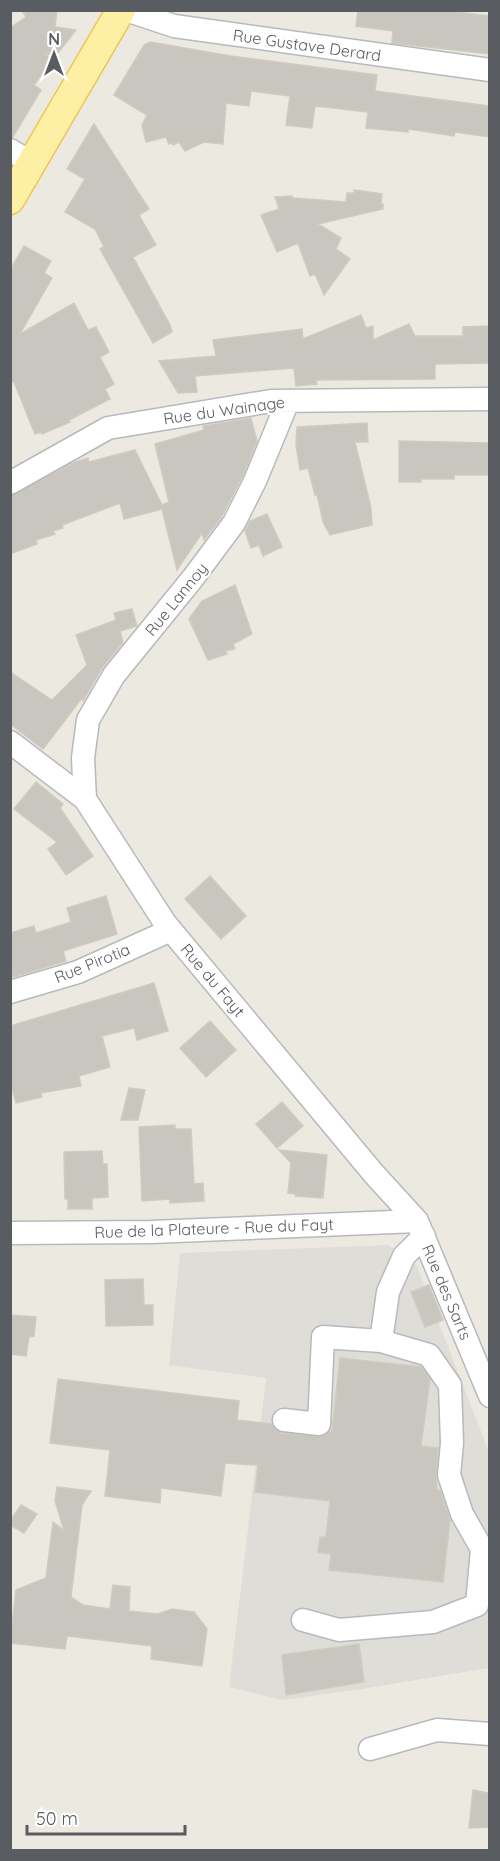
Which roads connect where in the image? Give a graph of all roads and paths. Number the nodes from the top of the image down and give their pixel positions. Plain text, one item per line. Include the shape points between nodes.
1 (121, 10) edge
2 (126, 10) edge
3 (489, 70) edge
4 (21, 156) edge
5 (10, 200) edge
6 (489, 399) edge
7 (288, 400) junction
8 (10, 483) edge
9 (10, 742) edge
10 (85, 799) junction
11 (171, 930) junction
12 (10, 992) edge
13 (420, 1229) junction
14 (10, 1233) edge
15 (381, 1341) junction
16 (489, 1396) edge
17 (285, 1420) dead end
18 (303, 1620) dead end
19 (489, 1734) edge
20 (370, 1749) dead end

1 - 4 main road
2 - 3 street, Rue Gustave Derard via 174,26
4 - 5 main road
6 - 7 street, Rue du Wainage
7 - 8 street, Rue du Wainage via 108,428
7 - 10 street, Rue Lannoy via 234,523 114,675 88,720 83,758
9 - 10 street, Rue du Fayt
10 - 11 street, Rue du Fayt
11 - 12 street, Rue Pirotia via 78,972
11 - 13 street, Rue du Fayt
13 - 14 street, Rue de la Plateure - Rue du Fayt
13 - 15 street via 388,1292
13 - 16 street, Rue des Sarts
15 - 17 street via 322,1337 319,1424
15 - 18 street via 429,1355 450,1385 452,1443 448,1474 462,1515 482,1549 477,1605 433,1622 339,1630
19 - 20 street via 437,1730

